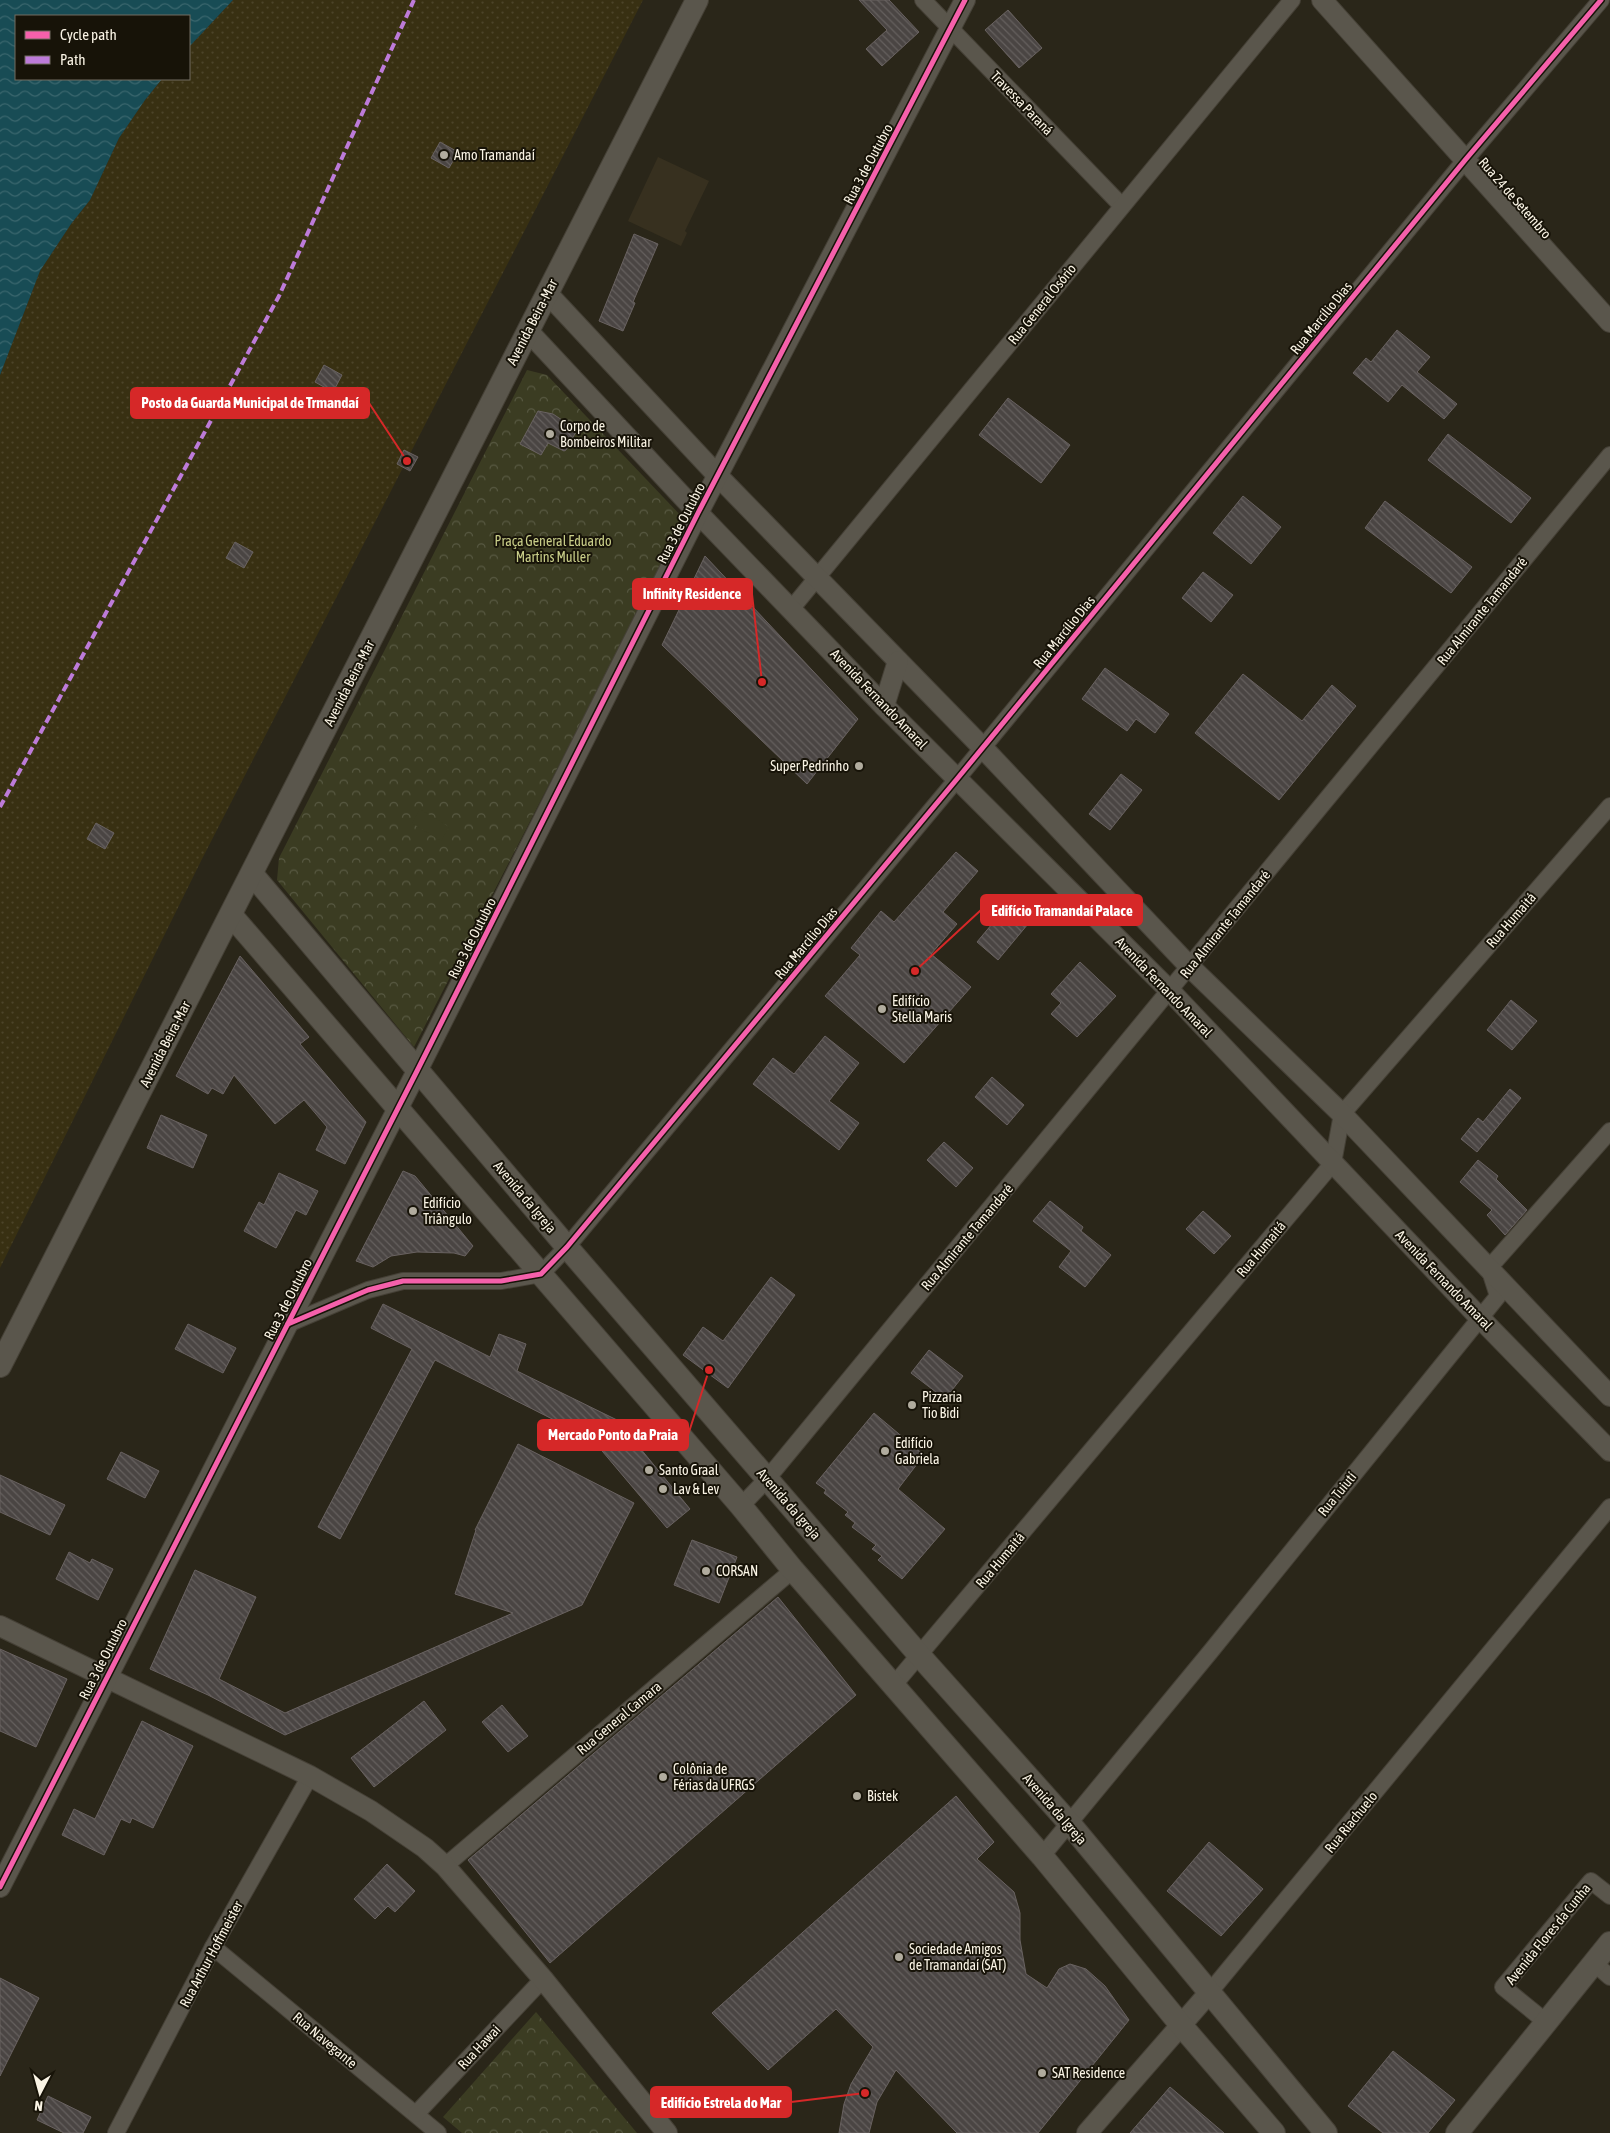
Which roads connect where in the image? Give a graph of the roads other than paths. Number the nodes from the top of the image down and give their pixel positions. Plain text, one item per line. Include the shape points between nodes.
1 (697, 0) edge
2 (923, 0) edge
3 (965, 0) edge
4 (1292, 0) edge
5 (1322, 0) edge
6 (1601, 0) edge
7 (951, 29) junction
8 (1466, 159) junction
9 (1122, 206) junction
10 (547, 293) junction
11 (1610, 322) edge
12 (528, 331) junction
13 (1610, 455) edge
14 (718, 476) junction
15 (698, 513) junction
16 (817, 578) junction
17 (792, 608) junction
18 (898, 661) junction
19 (884, 706) junction
20 (983, 748) junction
21 (957, 779) junction
22 (1610, 806) edge
23 (252, 874) junction
24 (231, 916) junction
25 (1190, 967) junction
26 (1170, 991) junction
27 (417, 1071) junction
28 (397, 1108) junction
29 (1342, 1114) junction
30 (1610, 1131) edge
31 (1333, 1164) junction
32 (567, 1246) junction
33 (1490, 1268) junction
34 (541, 1274) junction
35 (1479, 1317) junction
36 (288, 1324) junction
37 (0, 1366) edge
38 (1610, 1396) edge
39 (1610, 1451) edge
40 (767, 1479) junction
41 (741, 1506) junction
42 (1610, 1506) edge
43 (793, 1570) junction
44 (0, 1626) edge
45 (920, 1656) junction
46 (106, 1678) junction
47 (893, 1686) junction
48 (310, 1776) junction
49 (1070, 1824) junction
50 (1042, 1856) junction
51 (445, 1866) junction
52 (0, 1887) edge
53 (1610, 1896) edge
54 (1610, 1943) edge
55 (213, 1947) junction
56 (1602, 1970) edge
57 (543, 1979) junction
58 (1209, 1994) junction
59 (1546, 2022) junction
60 (1180, 2024) junction
61 (416, 2114) junction
62 (116, 2133) edge
63 (438, 2133) edge
64 (668, 2133) edge
65 (1087, 2133) edge
66 (1274, 2133) edge
67 (1326, 2133) edge
68 (1457, 2133) edge

1 - 10 main road, Avenida Beira-Mar
2 - 7 street, Travessa Paraná
3 - 7 street, Rua 3 de Outubro
4 - 9 street, Rua General Osório
5 - 8 street, Rua 24 de Setembro
6 - 8 street, Rua Marcílio Dias
7 - 9 street, Travessa Paraná
7 - 14 street, Rua 3 de Outubro
8 - 11 street, Rua 24 de Setembro
8 - 20 street, Rua Marcílio Dias
9 - 16 street, Rua General Osório
10 - 12 main road, Avenida Beira-Mar
10 - 14 street
12 - 15 street, Avenida Fernando Amaral
12 - 23 main road, Avenida Beira-Mar
13 - 25 street, Rua Almirante Tamandaré
14 - 15 street, Rua 3 de Outubro
14 - 16 street
15 - 17 street, Avenida Fernando Amaral
15 - 27 street, Rua 3 de Outubro
16 - 17 street, Rua General Osório
16 - 18 street
17 - 19 street, Avenida Fernando Amaral
18 - 19 street
18 - 20 street
19 - 21 street, Avenida Fernando Amaral
20 - 21 street, Rua Marcílio Dias
20 - 25 street
21 - 26 street, Avenida Fernando Amaral
21 - 32 street, Rua Marcílio Dias
22 - 29 street, Rua Humaitá
23 - 24 main road, Avenida Beira-Mar
23 - 27 main road, Avenida da Igreja
24 - 28 main road
24 - 37 main road, Avenida Beira-Mar
25 - 26 street, Rua Almirante Tamandaré
25 - 29 street
26 - 31 street, Avenida Fernando Amaral
26 - 40 street, Rua Almirante Tamandaré
27 - 28 street, Rua 3 de Outubro
27 - 32 main road, Avenida da Igreja
28 - 34 main road
28 - 36 street, Rua 3 de Outubro
29 - 31 street, Rua Humaitá
29 - 33 street
30 - 33 street
31 - 35 street, Avenida Fernando Amaral
31 - 45 street, Rua Humaitá
32 - 34 street, Rua Marcílio Dias
32 - 40 main road, Avenida da Igreja
33 - 35 street, Rua Tuiutí via 1498,1296
33 - 38 street
34 - 36 street via 501,1281 403,1281 368,1290
34 - 41 main road
35 - 39 street, Avenida Fernando Amaral
35 - 49 street, Rua Tuiutí
36 - 46 street, Rua 3 de Outubro
40 - 41 street, Rua Almirante Tamandaré
40 - 45 main road, Avenida da Igreja
41 - 43 main road
42 - 58 street, Rua Riachuelo
43 - 47 main road
43 - 51 street, Rua General Camara
44 - 46 street
45 - 47 street, Rua Humaitá
45 - 49 main road, Avenida da Igreja
46 - 48 street
46 - 52 street, Rua 3 de Outubro
47 - 50 main road
48 - 51 street via 371,1811 425,1848
48 - 55 street, Rua Arthur Hoffmeister
49 - 50 street, Rua Tuiutí
49 - 58 main road, Avenida da Igreja
50 - 60 main road
51 - 57 street
53 - 59 street, Avenida Flores da Cunha via 1591,1881 1503,1987
54 - 56 main road
55 - 61 street, Rua Navegante
55 - 62 street, Rua Arthur Hoffmeister
56 - 59 main road
57 - 61 street, Rua Hawai
57 - 64 street
58 - 60 street, Rua Riachuelo
58 - 67 main road, Avenida da Igreja
59 - 68 main road
60 - 65 street, Rua Riachuelo
60 - 66 main road
61 - 63 street, Rua Navegante

